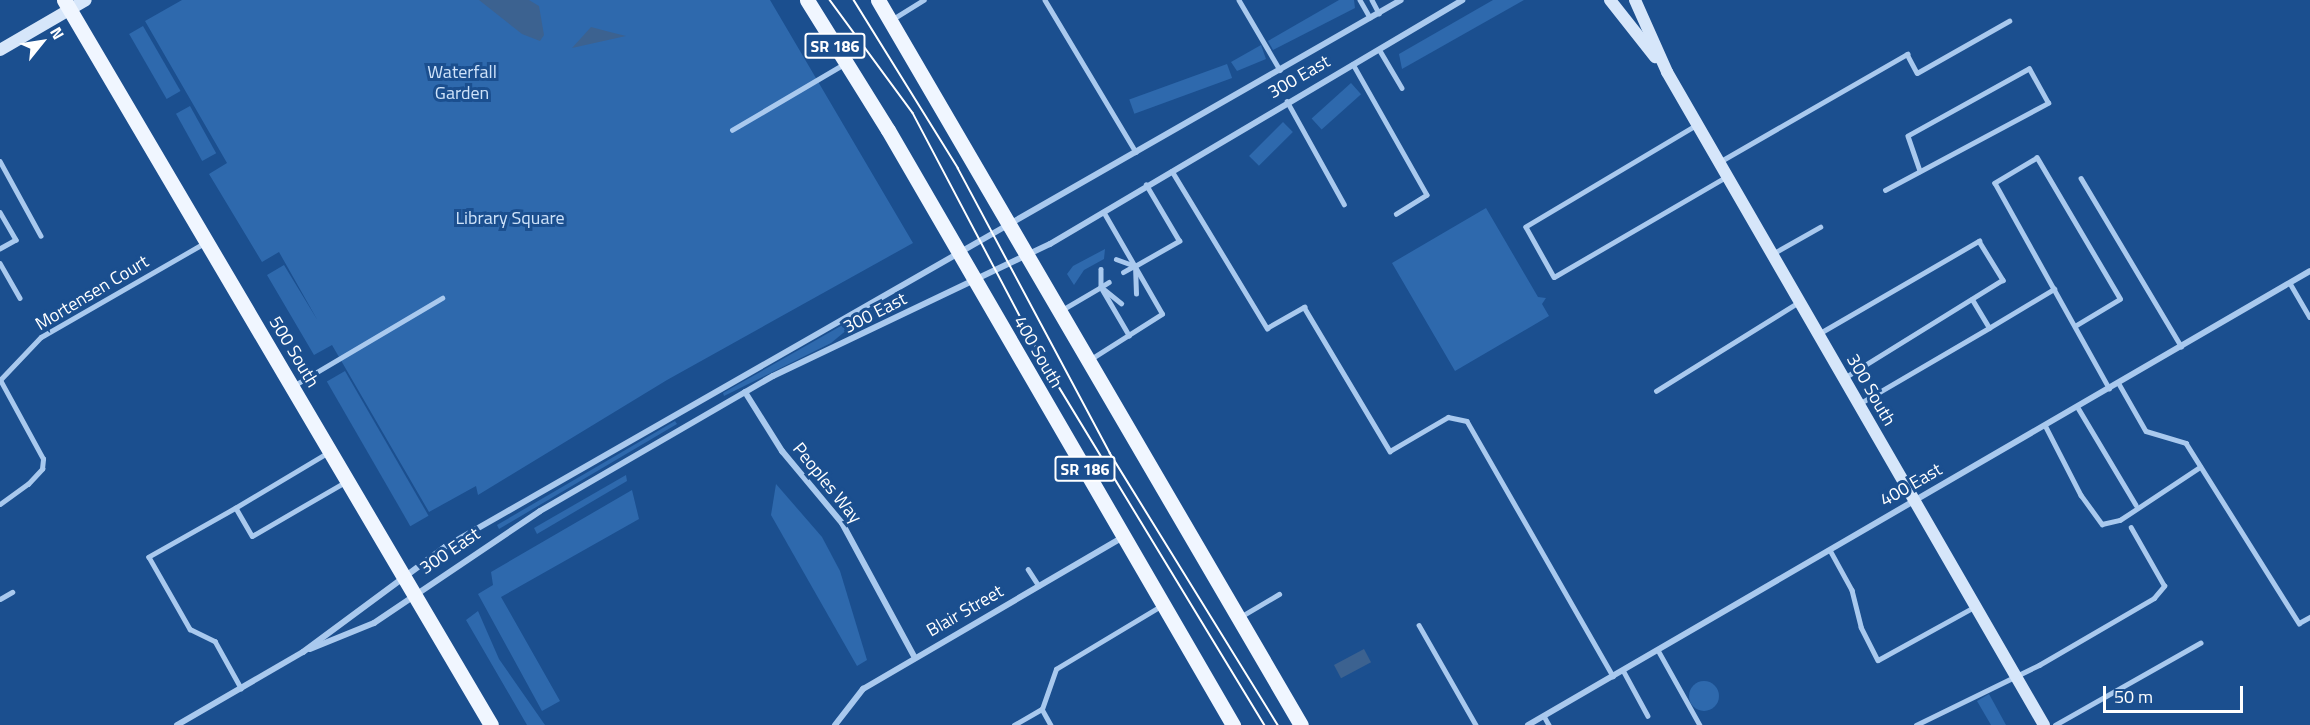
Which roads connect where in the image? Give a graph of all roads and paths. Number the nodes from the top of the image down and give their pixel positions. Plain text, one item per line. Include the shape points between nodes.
1 (86, 0) edge
2 (807, 0) edge
3 (878, 0) edge
4 (924, 0) edge
5 (1045, 0) edge
6 (1239, 0) edge
7 (1360, 0) edge
8 (1372, 0) edge
9 (1401, 0) edge
10 (1462, 0) edge
11 (1610, 0) edge
12 (1635, 0) edge
13 (67, 5) edge
14 (1379, 13) junction
15 (1370, 18) junction
16 (891, 21) junction
17 (2009, 21) dead end
18 (1379, 49) junction
19 (0, 50) edge
20 (846, 63) junction
21 (1353, 64) junction
22 (1280, 70) junction
23 (1667, 72) junction
24 (1402, 88) dead end
25 (1287, 101) junction
26 (1697, 125) junction
27 (732, 130) dead end
28 (1137, 153) junction
29 (0, 161) edge
30 (1719, 163) junction
31 (1171, 170) junction
32 (1920, 171) junction
33 (1727, 177) junction
34 (2081, 178) dead end
35 (1146, 185) junction
36 (1886, 190) dead end
37 (1344, 204) dead end
38 (0, 212) edge
39 (1104, 213) junction
40 (1396, 214) dead end
41 (1009, 224) junction
42 (1820, 227) dead end
43 (41, 236) dead end
44 (206, 243) junction
45 (0, 249) edge
46 (957, 252) junction
47 (1772, 254) junction
48 (1026, 255) junction
49 (1116, 259) dead end
50 (0, 263) edge
51 (1135, 266) junction
52 (1101, 268) dead end
53 (2310, 271) edge
54 (1124, 272) dead end
55 (973, 279) junction
56 (1109, 282) dead end
57 (2290, 283) junction
58 (1101, 287) junction
59 (2054, 289) junction
60 (1136, 294) dead end
61 (20, 298) dead end
62 (442, 298) dead end
63 (1972, 300) junction
64 (1799, 302) junction
65 (1121, 303) dead end
66 (1059, 312) junction
67 (2310, 317) edge
68 (2075, 326) junction
69 (1989, 327) junction
70 (1818, 334) junction
71 (1129, 335) junction
72 (2181, 346) junction
73 (1088, 360) junction
74 (1843, 379) junction
75 (0, 380) edge
76 (2118, 382) junction
77 (292, 387) junction
78 (2109, 388) junction
79 (1656, 391) dead end
80 (746, 392) junction
81 (1858, 404) junction
82 (2077, 406) junction
83 (2045, 424) junction
84 (330, 452) junction
85 (2200, 467) junction
86 (347, 481) junction
87 (1914, 501) junction
88 (0, 504) edge
89 (2136, 505) junction
90 (236, 508) junction
91 (2131, 528) dead end
92 (1124, 536) junction
93 (1830, 550) junction
94 (1028, 569) dead end
95 (403, 575) junction
96 (1039, 586) junction
97 (12, 592) dead end
98 (414, 594) junction
99 (1278, 594) dead end
100 (0, 599) edge
101 (1164, 604) junction
102 (1974, 606) junction
103 (2310, 617) edge
104 (1238, 618) junction
105 (1419, 625) dead end
106 (2200, 644) dead end
107 (1658, 650) junction
108 (303, 652) junction
109 (915, 658) junction
110 (1623, 670) junction
111 (2014, 674) junction
112 (1613, 676) junction
113 (241, 688) junction
114 (1042, 709) junction
115 (1544, 716) junction
116 (1648, 716) dead end
117 (180, 724) edge
118 (491, 725) edge
119 (835, 725) edge
120 (1014, 725) edge
121 (1051, 725) edge
122 (1233, 725) edge
123 (1300, 725) edge
124 (1476, 725) edge
125 (1528, 725) edge
126 (1549, 725) edge
127 (1700, 725) edge
128 (1916, 725) edge
129 (2044, 725) edge
130 (2055, 725) edge

1 - 13 street
2 - 20 main road, 400 South / SR 186
3 - 16 main road, SR 186
4 - 16 lane
5 - 28 lane
6 - 22 lane
7 - 15 lane
8 - 14 lane
9 - 14 street, 300 East
10 - 18 street, 300 East
11 - 23 street, 300 South
12 - 23 street, 300 South
13 - 19 street
13 - 44 main road, 500 South
14 - 15 street, 300 East
15 - 22 street, 300 East
16 - 41 main road, SR 186
17 - 30 lane via 1917,73 1907,54
18 - 21 street, 300 East
18 - 24 lane
20 - 27 lane
20 - 46 main road, 400 South / SR 186
21 - 25 street, 300 East
21 - 40 lane via 1427,195
22 - 28 street, 300 East
23 - 26 street, 300 South
25 - 31 street, 300 East
25 - 37 lane
26 - 30 street, 300 South
26 - 33 lane via 1526,227 1554,277
28 - 41 street, 300 East
29 - 43 lane
30 - 33 street, 300 South
31 - 35 street, 300 East
31 - 112 lane via 1267,328 1304,307 1390,451 1448,417 1467,421
32 - 32 lane via 2048,103 2029,69 1908,136
32 - 36 lane
33 - 47 street, 300 South
34 - 72 lane
35 - 39 street, 300 East
35 - 51 lane via 1179,241
38 - 45 lane via 16,240
39 - 48 street, 300 East
39 - 51 lane
41 - 46 street, 300 East
41 - 48 main road, SR 186
42 - 47 lane
44 - 75 lane, Mortensen Court via 41,337
44 - 77 main road, 500 South
46 - 55 main road, 400 South / SR 186
46 - 95 street, 300 East
47 - 64 street, 300 South
48 - 55 street, 300 East
48 - 66 main road, SR 186
49 - 51 lane
50 - 61 lane
51 - 54 lane
51 - 60 lane
51 - 71 lane via 1162,314
52 - 58 lane
53 - 57 street, 400 East
55 - 80 street, 300 East
55 - 92 main road, 400 South / SR 186
56 - 58 lane
57 - 67 lane
57 - 72 street, 400 East
58 - 65 lane
58 - 66 lane
58 - 71 lane
59 - 68 lane
59 - 68 lane via 1995,183 2037,158 2120,299
59 - 69 lane
62 - 77 lane
63 - 69 lane
63 - 70 lane via 2003,280 1979,241
63 - 74 lane
64 - 70 street, 300 South
64 - 79 lane
66 - 73 main road, SR 186
68 - 78 lane
69 - 81 lane
70 - 74 street, 300 South
71 - 73 lane
72 - 76 street, 400 East
73 - 104 main road, SR 186
74 - 81 street, 300 South
75 - 88 lane via 43,459 42,469 28,484
76 - 78 street, 400 East
76 - 85 lane via 2146,431 2186,443
77 - 84 main road, 500 South
78 - 82 street, 400 East
80 - 98 street, 300 East via 540,511
80 - 109 street, Peoples Way via 782,451 842,523
81 - 87 street, 300 South
82 - 83 street, 400 East
82 - 89 lane
83 - 87 street, 400 East
83 - 89 lane via 2097,521 2112,525
84 - 86 main road, 500 South
84 - 90 lane
85 - 89 lane
85 - 103 lane via 2300,623
86 - 90 lane via 252,536
86 - 95 main road, 500 South
87 - 93 street, 400 East
87 - 102 street, 300 South
90 - 113 lane via 149,557 190,629 215,641
91 - 111 lane via 2162,591 2073,647
92 - 96 street, Blair Street
92 - 101 main road, 400 South / SR 186
93 - 102 lane via 1852,590 1861,627 1878,660
93 - 107 street, 400 East
94 - 96 lane
95 - 98 main road, 500 South
95 - 108 street, 300 East
96 - 109 street, Blair Street
97 - 100 lane
98 - 108 street, 300 East via 366,628
98 - 118 main road, 500 South
99 - 104 lane
101 - 114 lane via 1056,669
101 - 122 main road, 400 South / SR 186
102 - 111 street, 300 South
104 - 123 main road, SR 186
105 - 124 lane
106 - 130 lane
107 - 110 street, 400 East
107 - 127 lane
108 - 113 street, 300 East
109 - 119 street, Blair Street via 856,694
110 - 112 street, 400 East
110 - 116 lane
111 - 128 lane
111 - 129 street, 300 South
112 - 115 street, 400 East
113 - 117 street, 300 East
114 - 120 lane
114 - 121 lane
115 - 125 street, 400 East
115 - 126 lane

